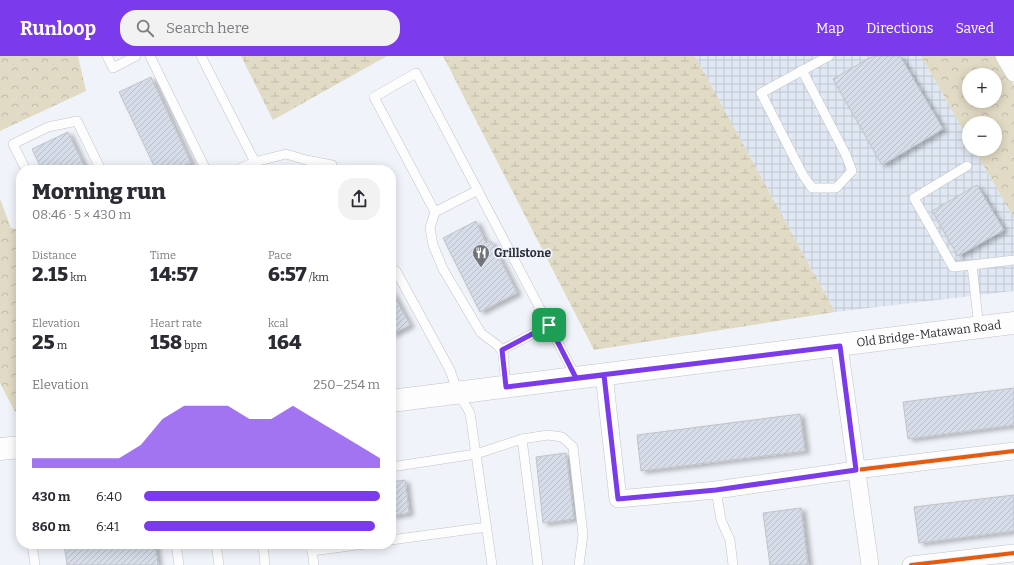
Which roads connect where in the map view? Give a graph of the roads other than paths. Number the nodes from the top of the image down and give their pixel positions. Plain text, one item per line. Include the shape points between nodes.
1 (107, 56) edge
2 (136, 56) edge
3 (150, 56) edge
4 (201, 56) edge
5 (829, 56) edge
6 (1004, 56) edge
7 (802, 70) junction
8 (1014, 73) edge
9 (24, 165) edge
10 (99, 165) edge
11 (204, 165) edge
12 (256, 165) edge
13 (259, 165) edge
14 (328, 165) edge
15 (967, 166) dead end
16 (478, 190) junction
17 (435, 212) junction
18 (1014, 260) edge
19 (972, 265) junction
20 (396, 271) edge
21 (1014, 323) edge
22 (549, 325) junction
23 (980, 328) junction
24 (840, 346) junction
25 (502, 350) junction
26 (604, 375) junction
27 (576, 378) junction
28 (506, 387) junction
29 (458, 393) junction
30 (396, 400) edge
31 (522, 439) junction
32 (16, 447) edge
33 (0, 449) edge
34 (1014, 451) edge
35 (476, 454) junction
36 (396, 466) edge
37 (856, 470) junction
38 (716, 490) junction
39 (487, 527) junction
40 (396, 539) edge
41 (33, 549) edge
42 (177, 549) edge
43 (217, 549) edge
44 (263, 549) edge
45 (312, 549) edge
46 (1014, 553) edge
47 (35, 565) edge
48 (179, 565) edge
49 (219, 565) edge
50 (265, 565) edge
51 (314, 565) edge
52 (492, 565) edge
53 (538, 565) edge
54 (579, 565) edge
55 (733, 565) edge
56 (870, 565) edge
57 (911, 565) edge

1 - 2 lane via 113,68
3 - 11 lane
4 - 12 lane
5 - 7 lane
6 - 8 street
7 - 7 lane via 761,93 812,188 836,188 852,171
9 - 10 lane via 13,144 48,127 77,120
13 - 14 lane via 286,154
15 - 19 lane via 914,198 953,267
16 - 17 lane
16 - 17 lane via 416,73 374,97
16 - 22 lane
17 - 25 lane via 430,228 433,245 443,268 481,333
18 - 19 lane
19 - 23 lane
20 - 29 lane via 450,370
21 - 23 main road, Old Bridge-Matawan Road
22 - 25 lane
22 - 27 lane
23 - 24 main road, Old Bridge-Matawan Road
24 - 26 main road, Old Bridge-Matawan Road
24 - 37 street
25 - 28 lane
26 - 27 main road, Old Bridge-Matawan Road
26 - 38 street via 618,499
27 - 28 main road, Old Bridge-Matawan Road
28 - 29 main road, Old Bridge-Matawan Road
29 - 30 main road, Old Bridge-Matawan Road
29 - 35 lane via 470,413
31 - 35 lane
31 - 53 lane
31 - 54 lane via 548,435 562,437 573,447 582,535
32 - 33 main road
34 - 37 street
35 - 36 lane
35 - 39 lane
37 - 38 street
37 - 56 street
38 - 55 lane via 721,520 730,540
39 - 40 lane
39 - 52 lane
41 - 47 lane
42 - 48 lane
43 - 49 lane
44 - 50 lane
45 - 51 lane
46 - 57 street

